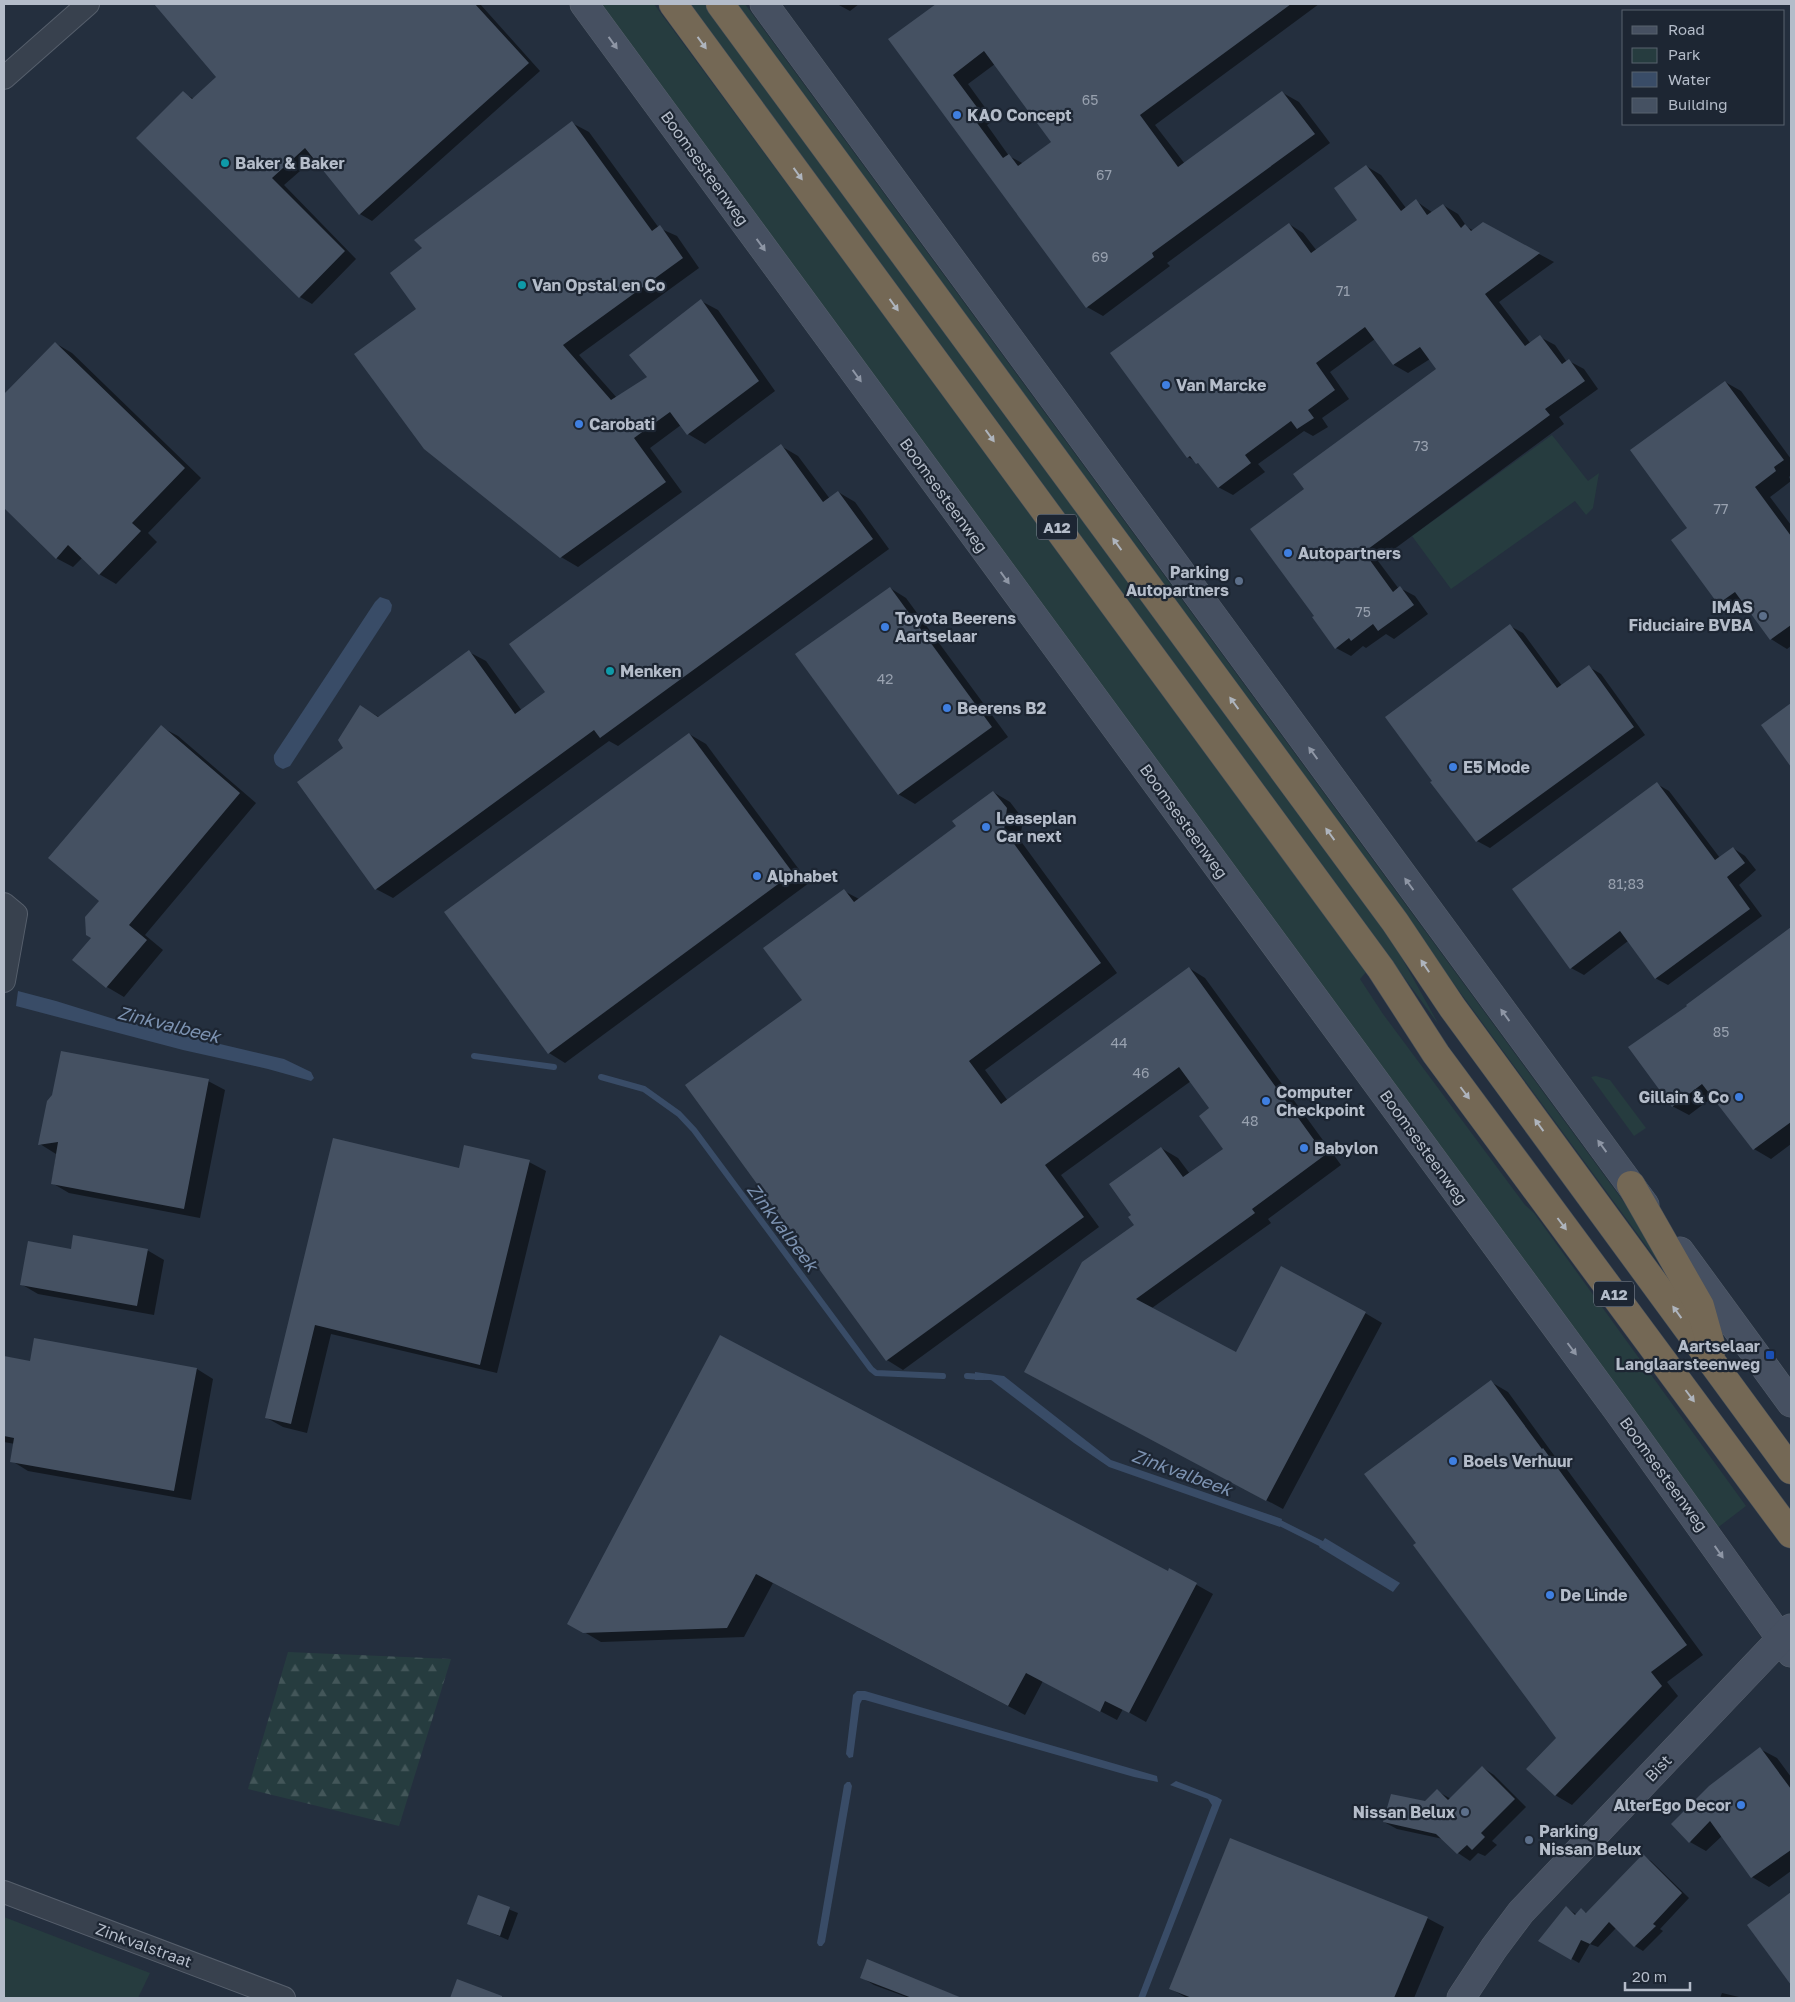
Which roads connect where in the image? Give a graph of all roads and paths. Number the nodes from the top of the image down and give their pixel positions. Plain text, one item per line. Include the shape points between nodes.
1 (88, 4) edge
2 (584, 4) edge
3 (673, 4) edge
4 (720, 4) edge
5 (764, 4) edge
6 (4, 78) edge
7 (4, 904) edge
8 (4, 980) edge
9 (1630, 1185) junction
10 (1716, 1365) junction
11 (1791, 1404) edge
12 (1791, 1470) edge
13 (1791, 1534) edge
14 (1782, 1644) edge
15 (4, 1892) edge
16 (284, 1998) edge
17 (1461, 1998) edge

1 - 6 street
2 -> 14 main road, Boomsesteenweg via 1617,1410
3 -> 13 highway, A12 via 1381,969 1436,1054
10 -> 4 highway, A12
9 -> 5 main road
7 - 8 street via 16,914
9 - 10 highway via 1700,1306
9 - 11 main road
10 - 12 highway, A12
14 - 17 main road, Bist via 1521,1912
15 - 16 street, Zinkvalstraat

